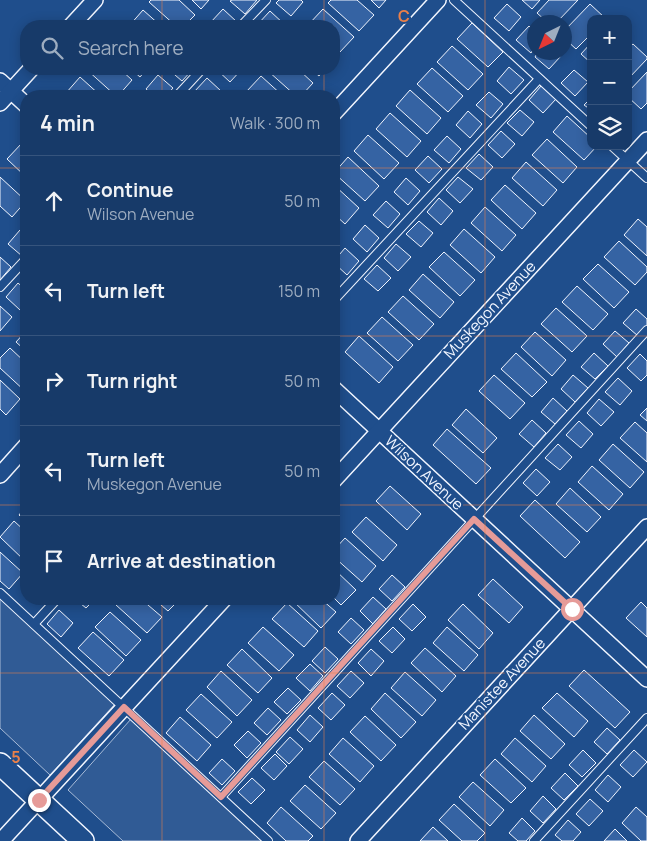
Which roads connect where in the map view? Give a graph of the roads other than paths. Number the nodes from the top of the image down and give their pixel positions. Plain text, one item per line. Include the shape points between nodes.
1 (95, 0) edge
2 (266, 0) edge
3 (438, 0) edge
4 (454, 0) edge
5 (77, 20) edge
6 (247, 20) edge
7 (22, 75) edge
8 (196, 75) edge
9 (539, 79) junction
10 (5, 86) edge
11 (183, 90) edge
12 (20, 100) edge
13 (0, 103) edge
14 (340, 106) edge
15 (587, 122) edge
16 (647, 140) edge
17 (616, 150) edge
18 (628, 161) junction
19 (647, 178) edge
20 (20, 265) edge
21 (0, 287) edge
22 (340, 294) edge
23 (647, 330) edge
24 (340, 395) edge
25 (379, 431) junction
26 (20, 453) edge
27 (340, 473) edge
28 (0, 475) edge
29 (474, 519) junction
30 (647, 527) edge
31 (0, 593) edge
32 (51, 605) edge
33 (218, 605) edge
34 (572, 609) junction
35 (34, 624) junction
36 (647, 679) edge
37 (124, 707) junction
38 (647, 718) edge
39 (0, 764) edge
40 (221, 797) junction
41 (39, 800) junction
42 (1, 841) edge
43 (83, 841) edge
44 (268, 841) edge
45 (358, 841) edge
46 (534, 841) edge

1 - 5 street
2 - 6 lane
3 - 14 street
4 - 9 lane
7 - 10 street
8 - 11 lane
9 - 15 lane
9 - 22 lane
10 - 12 street
10 - 13 street
16 - 18 street, Muskegon Avenue
17 - 18 lane
18 - 19 lane
18 - 25 street, Muskegon Avenue
20 - 21 lane
23 - 29 lane
24 - 25 street, Wilson Avenue
25 - 27 street, Muskegon Avenue
25 - 29 street, Wilson Avenue
26 - 28 street
29 - 34 street, Wilson Avenue
29 - 40 lane
30 - 34 street, Manistee Avenue
31 - 35 lane
32 - 35 lane
33 - 37 street
34 - 36 street, Wilson Avenue
34 - 45 street, Manistee Avenue
35 - 37 lane
37 - 40 lane
37 - 41 street
38 - 46 lane
39 - 41 main road
40 - 44 lane
41 - 42 street
41 - 43 main road

